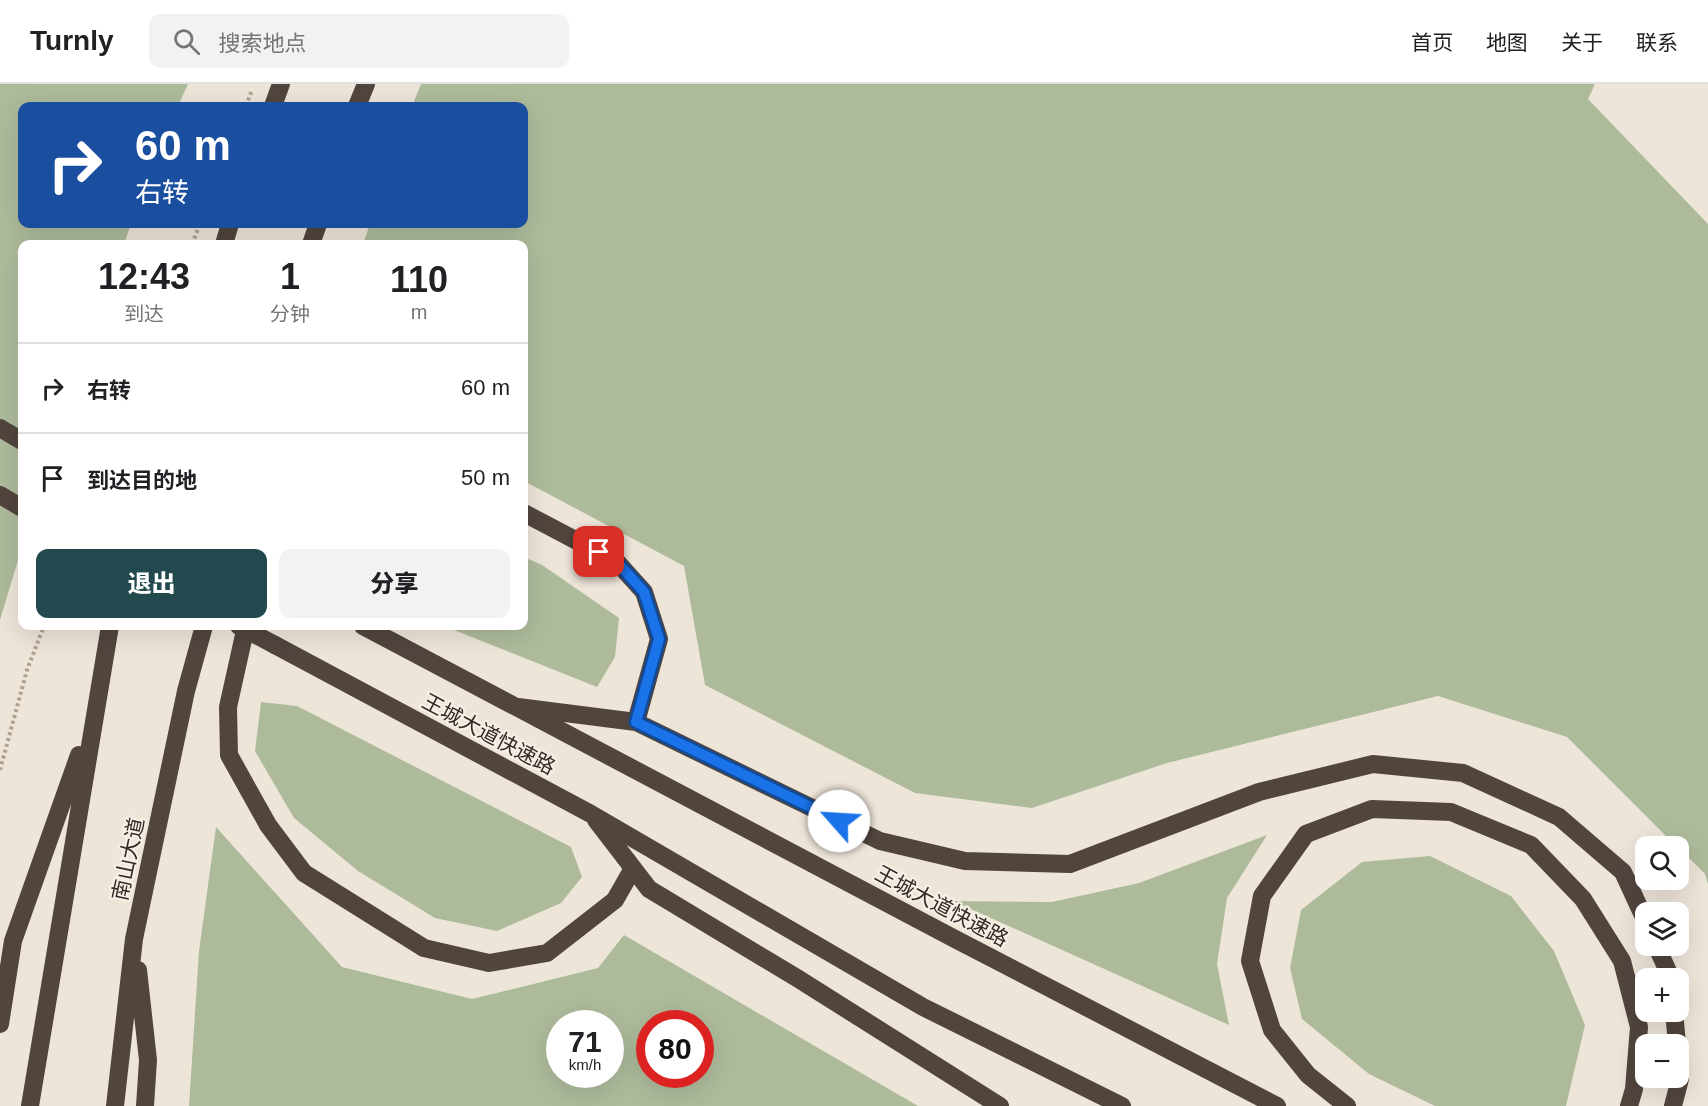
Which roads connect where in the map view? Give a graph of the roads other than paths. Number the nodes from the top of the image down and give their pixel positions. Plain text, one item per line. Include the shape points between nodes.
1 (281, 84) edge
2 (366, 84) edge
3 (274, 102) edge
4 (359, 102) edge
5 (0, 428) edge
6 (18, 439) edge
7 (0, 495) edge
8 (18, 506) edge
9 (528, 515) edge
10 (109, 630) edge
11 (203, 630) edge
12 (245, 630) edge
13 (247, 630) edge
14 (371, 630) edge
15 (518, 707) junction
16 (95, 711) junction
17 (636, 722) junction
18 (591, 814) junction
19 (632, 870) junction
20 (1637, 902) edge
21 (134, 939) junction
22 (0, 1024) edge
23 (1678, 1088) edge
24 (30, 1106) edge
25 (115, 1106) edge
26 (145, 1106) edge
27 (1000, 1106) edge
28 (1122, 1106) edge
29 (1277, 1106) edge
30 (1347, 1106) edge
31 (1629, 1106) edge
32 (1673, 1106) edge

1 - 3 highway
2 - 4 highway
5 - 6 highway
7 - 8 highway
9 - 17 highway via 617,562 644,592 659,639
10 - 16 highway
11 - 21 highway, 南山大道 via 186,692
12 - 19 highway via 228,707 229,755 268,825 304,873 423,948 489,963 547,953 615,900
13 - 18 highway, 王城大道快速路, bridge
14 - 15 highway, 王城大道快速路
15 - 17 highway
15 - 29 highway, 王城大道快速路
16 - 22 highway via 13,941
16 - 24 highway
17 - 20 highway via 880,841 965,861 1070,864 1260,792 1373,764 1463,773 1559,817 1623,872
18 - 19 highway
18 - 28 highway, 王城大道快速路 via 923,1006
19 - 27 highway via 649,889
21 - 25 highway, 南山大道
21 - 26 highway via 148,1060
23 - 32 highway
30 - 31 highway via 1308,1075 1272,1030 1250,961 1262,896 1305,834 1372,809 1451,812 1531,845 1583,899 1622,961 1639,1027

